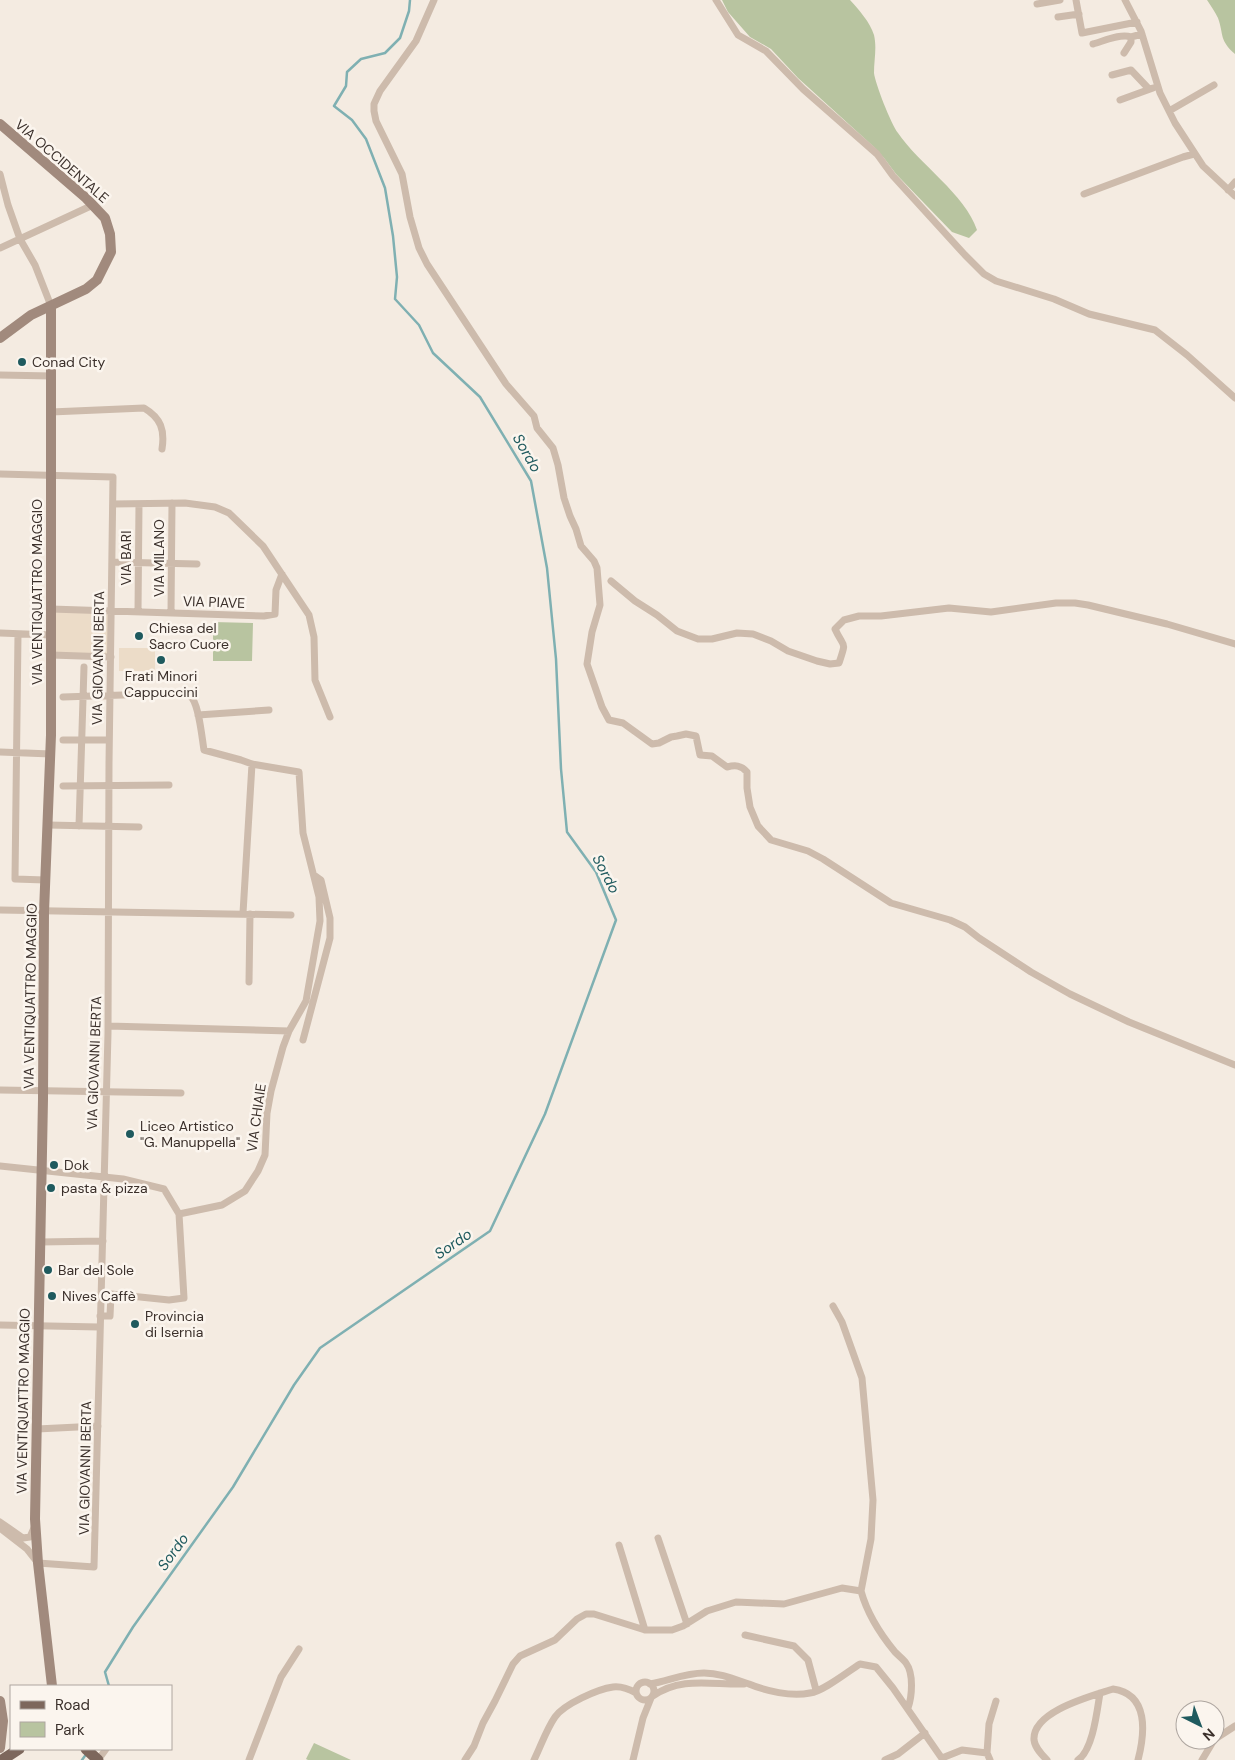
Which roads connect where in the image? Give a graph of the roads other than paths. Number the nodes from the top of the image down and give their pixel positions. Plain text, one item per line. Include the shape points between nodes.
1 (434, 0) edge
2 (716, 0) edge
3 (1060, 0) edge
4 (1071, 0) edge
5 (1077, 0) edge
6 (1125, 0) edge
7 (1037, 4) dead end
8 (1079, 14) junction
9 (1058, 17) dead end
10 (1137, 22) junction
11 (1142, 34) junction
12 (1131, 37) junction
13 (1093, 44) dead end
14 (1124, 52) dead end
15 (1112, 75) dead end
16 (1214, 85) dead end
17 (1158, 86) junction
18 (1148, 88) junction
19 (1132, 91) dead end
20 (1120, 100) dead end
21 (1169, 112) junction
22 (0, 124) edge
23 (1194, 154) junction
24 (0, 174) edge
25 (1235, 182) edge
26 (1228, 190) junction
27 (1084, 194) dead end
28 (1235, 196) edge
29 (4, 206) edge
30 (93, 206) junction
31 (20, 239) junction
32 (0, 248) edge
33 (50, 306) junction
34 (0, 338) edge
35 (0, 375) edge
36 (52, 376) junction
37 (1235, 398) edge
38 (51, 412) junction
39 (162, 449) dead end
40 (0, 474) edge
41 (51, 476) junction
42 (172, 503) junction
43 (113, 504) junction
44 (139, 504) junction
45 (112, 562) junction
46 (139, 562) junction
47 (172, 564) junction
48 (197, 564) dead end
49 (282, 574) junction
50 (611, 581) dead end
51 (51, 609) junction
52 (111, 611) junction
53 (138, 612) junction
54 (171, 613) junction
55 (0, 633) edge
56 (18, 634) junction
57 (51, 635) junction
58 (1235, 644) edge
59 (51, 655) junction
60 (110, 657) junction
61 (84, 666) dead end
62 (110, 695) junction
63 (64, 696) dead end
64 (83, 696) junction
65 (269, 710) dead end
66 (198, 715) junction
67 (330, 718) dead end
68 (62, 740) dead end
69 (82, 740) junction
70 (109, 740) junction
71 (0, 752) edge
72 (16, 752) junction
73 (51, 754) junction
74 (252, 764) junction
75 (109, 784) junction
76 (80, 785) junction
77 (169, 785) dead end
78 (63, 786) dead end
79 (48, 826) junction
80 (79, 826) junction
81 (109, 826) junction
82 (139, 827) dead end
83 (314, 874) junction
84 (45, 880) junction
85 (0, 910) edge
86 (44, 912) junction
87 (110, 912) junction
88 (247, 914) junction
89 (291, 915) dead end
90 (249, 982) dead end
91 (108, 1026) junction
92 (289, 1031) junction
93 (303, 1040) dead end
94 (1235, 1065) edge
95 (0, 1090) edge
96 (42, 1091) junction
97 (106, 1093) junction
98 (181, 1093) dead end
99 (0, 1166) edge
100 (41, 1171) junction
101 (105, 1177) junction
102 (179, 1214) junction
103 (103, 1241) junction
104 (40, 1242) junction
105 (833, 1306) dead end
106 (100, 1316) junction
107 (0, 1324) edge
108 (38, 1325) junction
109 (99, 1327) junction
110 (98, 1426) junction
111 (37, 1429) junction
112 (35, 1518) junction
113 (0, 1522) edge
114 (0, 1528) edge
115 (658, 1538) dead end
116 (619, 1545) dead end
117 (38, 1563) junction
118 (862, 1591) junction
119 (687, 1624) junction
120 (645, 1630) junction
121 (746, 1635) dead end
122 (300, 1649) dead end
123 (650, 1684) junction
124 (747, 1684) junction
125 (52, 1685) edge
126 (816, 1690) junction
127 (1100, 1693) junction
128 (637, 1695) junction
129 (652, 1697) junction
130 (996, 1701) dead end
131 (908, 1708) junction
132 (1, 1711) edge
133 (643, 1718) junction
134 (10, 1729) edge
135 (925, 1733) junction
136 (0, 1748) edge
137 (17, 1750) edge
138 (87, 1750) edge
139 (988, 1756) edge
140 (634, 1757) edge
141 (943, 1759) edge
142 (2, 1760) edge
143 (98, 1760) edge
144 (249, 1760) edge
145 (465, 1760) edge
146 (534, 1760) edge
147 (642, 1760) edge
148 (885, 1760) edge
149 (1047, 1760) edge
150 (1078, 1760) edge
151 (1138, 1760) edge

1 - 94 street via 416,42 380,90 374,104 376,121 402,174 410,217 427,264 506,384 534,416 538,428 553,448 564,498 580,546 597,568 600,605 588,664 608,720 623,723 652,744 686,734 696,736 700,756 712,756 727,767 743,767 747,772 750,807 758,826 771,840 808,851 890,902 965,927 1031,972 1079,998
2 - 37 street via 738,35 766,51 803,89 877,154 899,183 984,274 1089,314 1155,330
3 - 7 street
4 - 5 street
5 - 8 street
6 - 10 street
8 - 9 street
8 - 10 street via 1082,33
10 - 11 street
11 - 12 street
11 - 17 street
12 - 13 street via 1128,35
12 - 14 street
15 - 18 street via 1131,70
16 - 21 street
17 - 18 street
17 - 21 street
18 - 19 street
18 - 20 street
21 - 23 street
22 - 30 main road, VIA OCCIDENTALE
23 - 26 street
23 - 27 street
24 - 29 street
25 - 26 street
26 - 28 street
29 - 31 street
30 - 31 street
30 - 33 main road, VIA OCCIDENTALE via 106,218 111,252 97,280 86,289
31 - 32 street
31 - 33 street via 35,265
33 - 34 main road, VIA OCCIDENTALE via 31,315
33 - 36 main road, VIA VENTIQUATTRO MAGGIO
35 - 36 street
36 - 38 main road, VIA VENTIQUATTRO MAGGIO
38 - 39 street via 144,408 155,415 164,435
38 - 41 main road, VIA VENTIQUATTRO MAGGIO
40 - 41 street
41 - 43 street, VIA GIOVANNI BERTA via 113,477
41 - 51 main road, VIA VENTIQUATTRO MAGGIO
42 - 44 street
42 - 47 street, VIA MILANO
42 - 49 street via 215,507 229,513 263,546
43 - 44 street
43 - 45 street, VIA GIOVANNI BERTA
44 - 46 street, VIA BARI
45 - 46 street
45 - 52 street, VIA GIOVANNI BERTA
46 - 47 street
46 - 53 street, VIA BARI
47 - 48 street
47 - 54 street, VIA MILANO
49 - 54 street, VIA PIAVE via 276,590 275,614
49 - 67 street via 309,615 314,637 315,680
50 - 58 street via 682,634 704,640 737,632 753,634 788,651 830,664 839,663 844,648 844,642 835,629 844,620 949,608 991,612 1056,603 1081,604
51 - 52 street, VIA PIAVE
51 - 57 main road, VIA VENTIQUATTRO MAGGIO
52 - 53 street, VIA PIAVE
52 - 60 street, VIA GIOVANNI BERTA
53 - 54 street, VIA PIAVE
55 - 56 street
56 - 57 street
56 - 72 street
57 - 59 main road, VIA VENTIQUATTRO MAGGIO
59 - 60 street
59 - 73 main road, VIA VENTIQUATTRO MAGGIO
60 - 62 street, VIA GIOVANNI BERTA
61 - 64 street
62 - 64 street
62 - 66 street via 182,693 194,700
62 - 70 street, VIA GIOVANNI BERTA
63 - 64 street
64 - 69 street
65 - 66 street
66 - 74 street via 204,750
68 - 69 street
69 - 70 street
69 - 76 street
70 - 75 street, VIA GIOVANNI BERTA
71 - 72 street
72 - 73 street
72 - 84 street via 14,879
73 - 79 main road, VIA VENTIQUATTRO MAGGIO
74 - 83 street via 299,772 303,833
74 - 88 street
75 - 76 street
75 - 77 street
75 - 81 street, VIA GIOVANNI BERTA
76 - 78 street
76 - 80 street
79 - 80 street
79 - 84 main road, VIA VENTIQUATTRO MAGGIO
80 - 81 street
81 - 82 street
81 - 87 street, VIA GIOVANNI BERTA
83 - 92 street, VIA CHIAIE via 320,913 318,940 306,1001
83 - 93 street via 320,880 330,918 330,938
84 - 86 main road, VIA VENTIQUATTRO MAGGIO
85 - 86 street
86 - 87 street
86 - 96 main road, VIA VENTIQUATTRO MAGGIO
87 - 88 street
87 - 91 street, VIA GIOVANNI BERTA
88 - 89 street
88 - 90 street
91 - 92 street
91 - 97 street, VIA GIOVANNI BERTA
92 - 102 street, VIA CHIAIE via 271,1091 265,1155 258,1172 245,1191 222,1205
95 - 96 street
96 - 97 street
96 - 100 main road, VIA VENTIQUATTRO MAGGIO
97 - 98 street
97 - 101 street, VIA GIOVANNI BERTA
99 - 100 street
100 - 101 street
100 - 104 main road, VIA VENTIQUATTRO MAGGIO
101 - 102 street via 164,1189
101 - 103 street, VIA GIOVANNI BERTA
102 - 106 street via 184,1298 169,1300 111,1294 110,1316
103 - 104 street
103 - 106 street, VIA GIOVANNI BERTA
104 - 108 main road, VIA VENTIQUATTRO MAGGIO
105 - 118 street via 862,1378 873,1500 871,1539
106 - 109 street, VIA GIOVANNI BERTA
107 - 108 street
108 - 109 street
108 - 111 main road, VIA VENTIQUATTRO MAGGIO
109 - 110 street, VIA GIOVANNI BERTA
110 - 111 street
110 - 117 street, VIA GIOVANNI BERTA via 94,1567
111 - 112 main road, VIA VENTIQUATTRO MAGGIO
112 - 113 street via 33,1533 23,1538
112 - 117 main road, VIA VENTIQUATTRO MAGGIO
114 - 117 street via 27,1549
115 - 119 street
116 - 120 street
117 - 125 main road, VIA VENTIQUATTRO MAGGIO
118 - 119 street via 842,1588 784,1604 736,1602 707,1611
118 - 131 street via 881,1633 907,1664 912,1685
119 - 120 street via 672,1630
120 - 145 street via 603,1616 586,1614 555,1640 520,1656 510,1668
121 - 126 street via 794,1646 808,1660
122 - 144 street via 281,1676
123 - 124 street via 703,1673
123 - 128 street via 641,1682
123 - 129 street via 654,1691
124 - 126 street via 785,1693
124 - 129 street via 680,1684
126 - 131 street via 860,1664 876,1667
127 - 149 street via 1052,1712 1038,1726 1034,1740
127 - 150 street via 1089,1744 1084,1756
127 - 151 street via 1122,1690 1136,1701 1143,1727
128 - 129 street via 646,1700
128 - 133 street
128 - 146 street via 615,1687 603,1689 567,1706 555,1716
129 - 133 street
130 - 139 street via 989,1724
131 - 135 street
132 - 134 main road
132 - 136 main road
133 - 140 street
135 - 141 street
135 - 148 street
137 - 142 main road
138 - 143 main road, bridge
139 - 141 street via 962,1750
140 - 147 street

